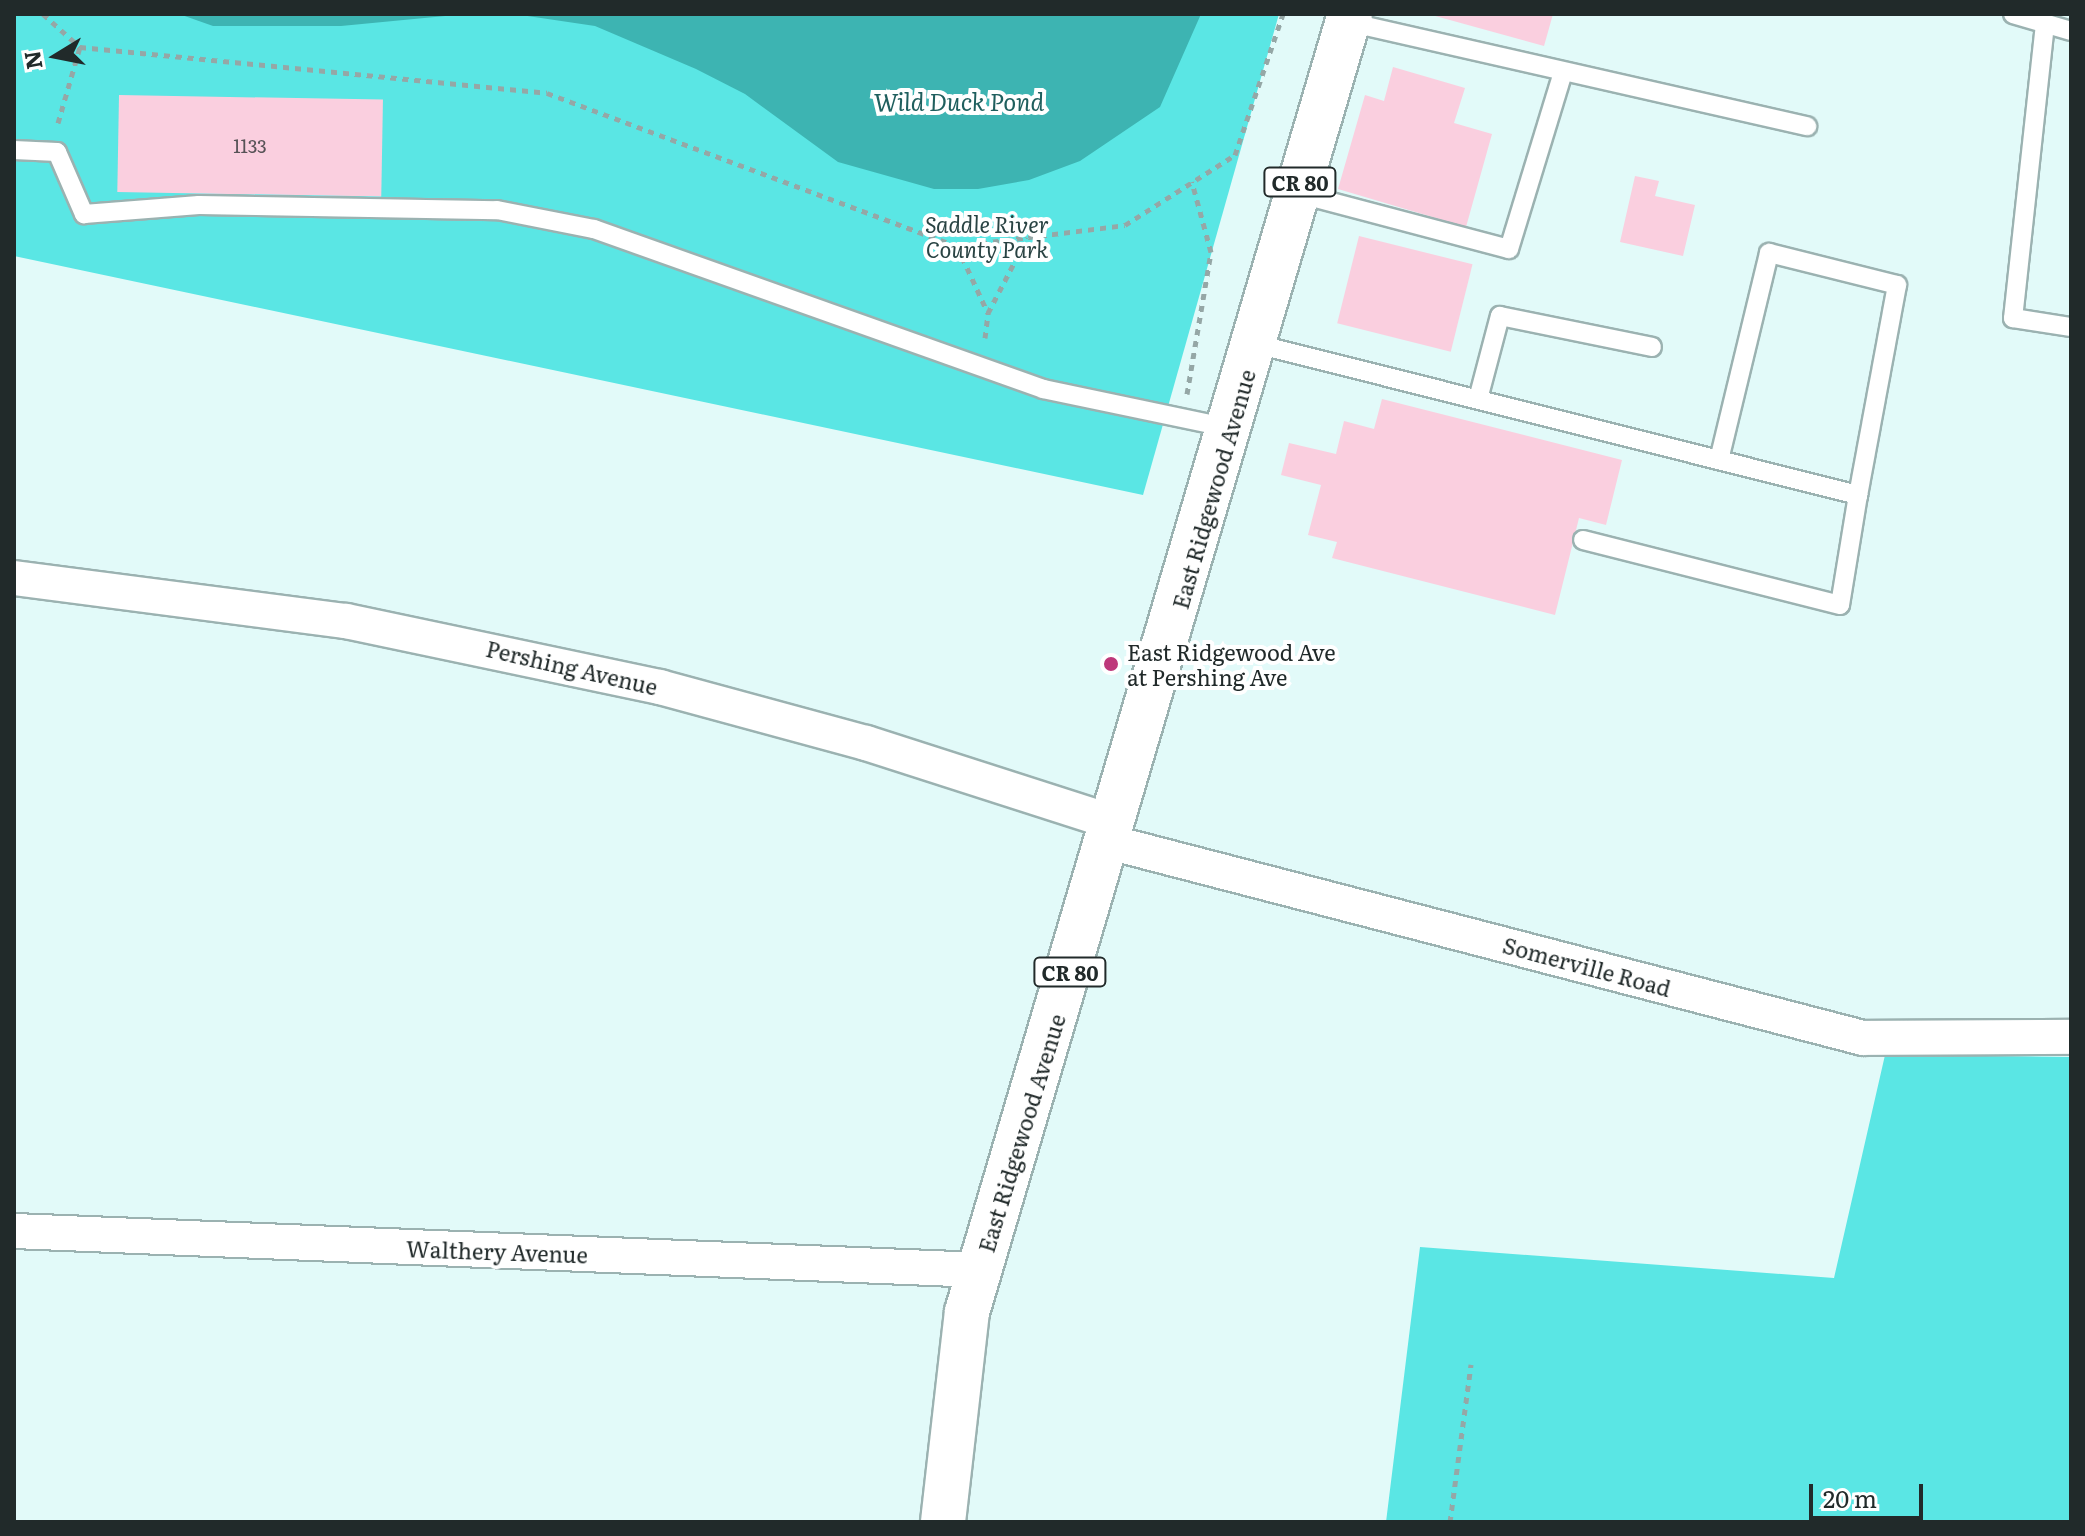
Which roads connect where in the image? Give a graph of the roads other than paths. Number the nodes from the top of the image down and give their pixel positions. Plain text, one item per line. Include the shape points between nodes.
1 (2013, 14) edge
2 (1349, 18) edge
3 (2045, 24) junction
4 (2071, 31) edge
5 (1563, 72) junction
6 (1807, 126) dead end
7 (14, 150) edge
8 (1297, 193) junction
9 (2071, 327) edge
10 (1256, 344) junction
11 (1652, 347) dead end
12 (1478, 399) junction
13 (1231, 429) junction
14 (1719, 460) junction
15 (1858, 495) junction
16 (1583, 540) dead end
17 (14, 578) edge
18 (1112, 832) junction
19 (2071, 1037) edge
20 (14, 1231) edge
21 (980, 1270) junction
22 (943, 1522) edge

1 - 3 lane
2 - 5 lane
2 - 8 main road, East Ridgewood Avenue / CR 80
3 - 4 lane
3 - 9 lane via 2013,318
5 - 6 lane
5 - 8 lane via 1509,249
7 - 13 lane via 57,152 84,214 199,205 497,210 594,229 1043,389
8 - 10 main road, East Ridgewood Avenue / CR 80
10 - 12 lane
10 - 13 main road, East Ridgewood Avenue / CR 80
11 - 12 lane via 1500,316
12 - 14 lane
13 - 18 main road, East Ridgewood Avenue / CR 80
14 - 15 lane
14 - 15 lane via 1769,253 1897,285
15 - 16 lane via 1840,605
17 - 18 street, Pershing Avenue via 346,621 645,683 866,743
18 - 19 street, Somerville Road via 1863,1038
18 - 21 main road, East Ridgewood Avenue / CR 80
20 - 21 street, Walthery Avenue
21 - 22 main road, East Ridgewood Avenue / CR 80 via 967,1312

